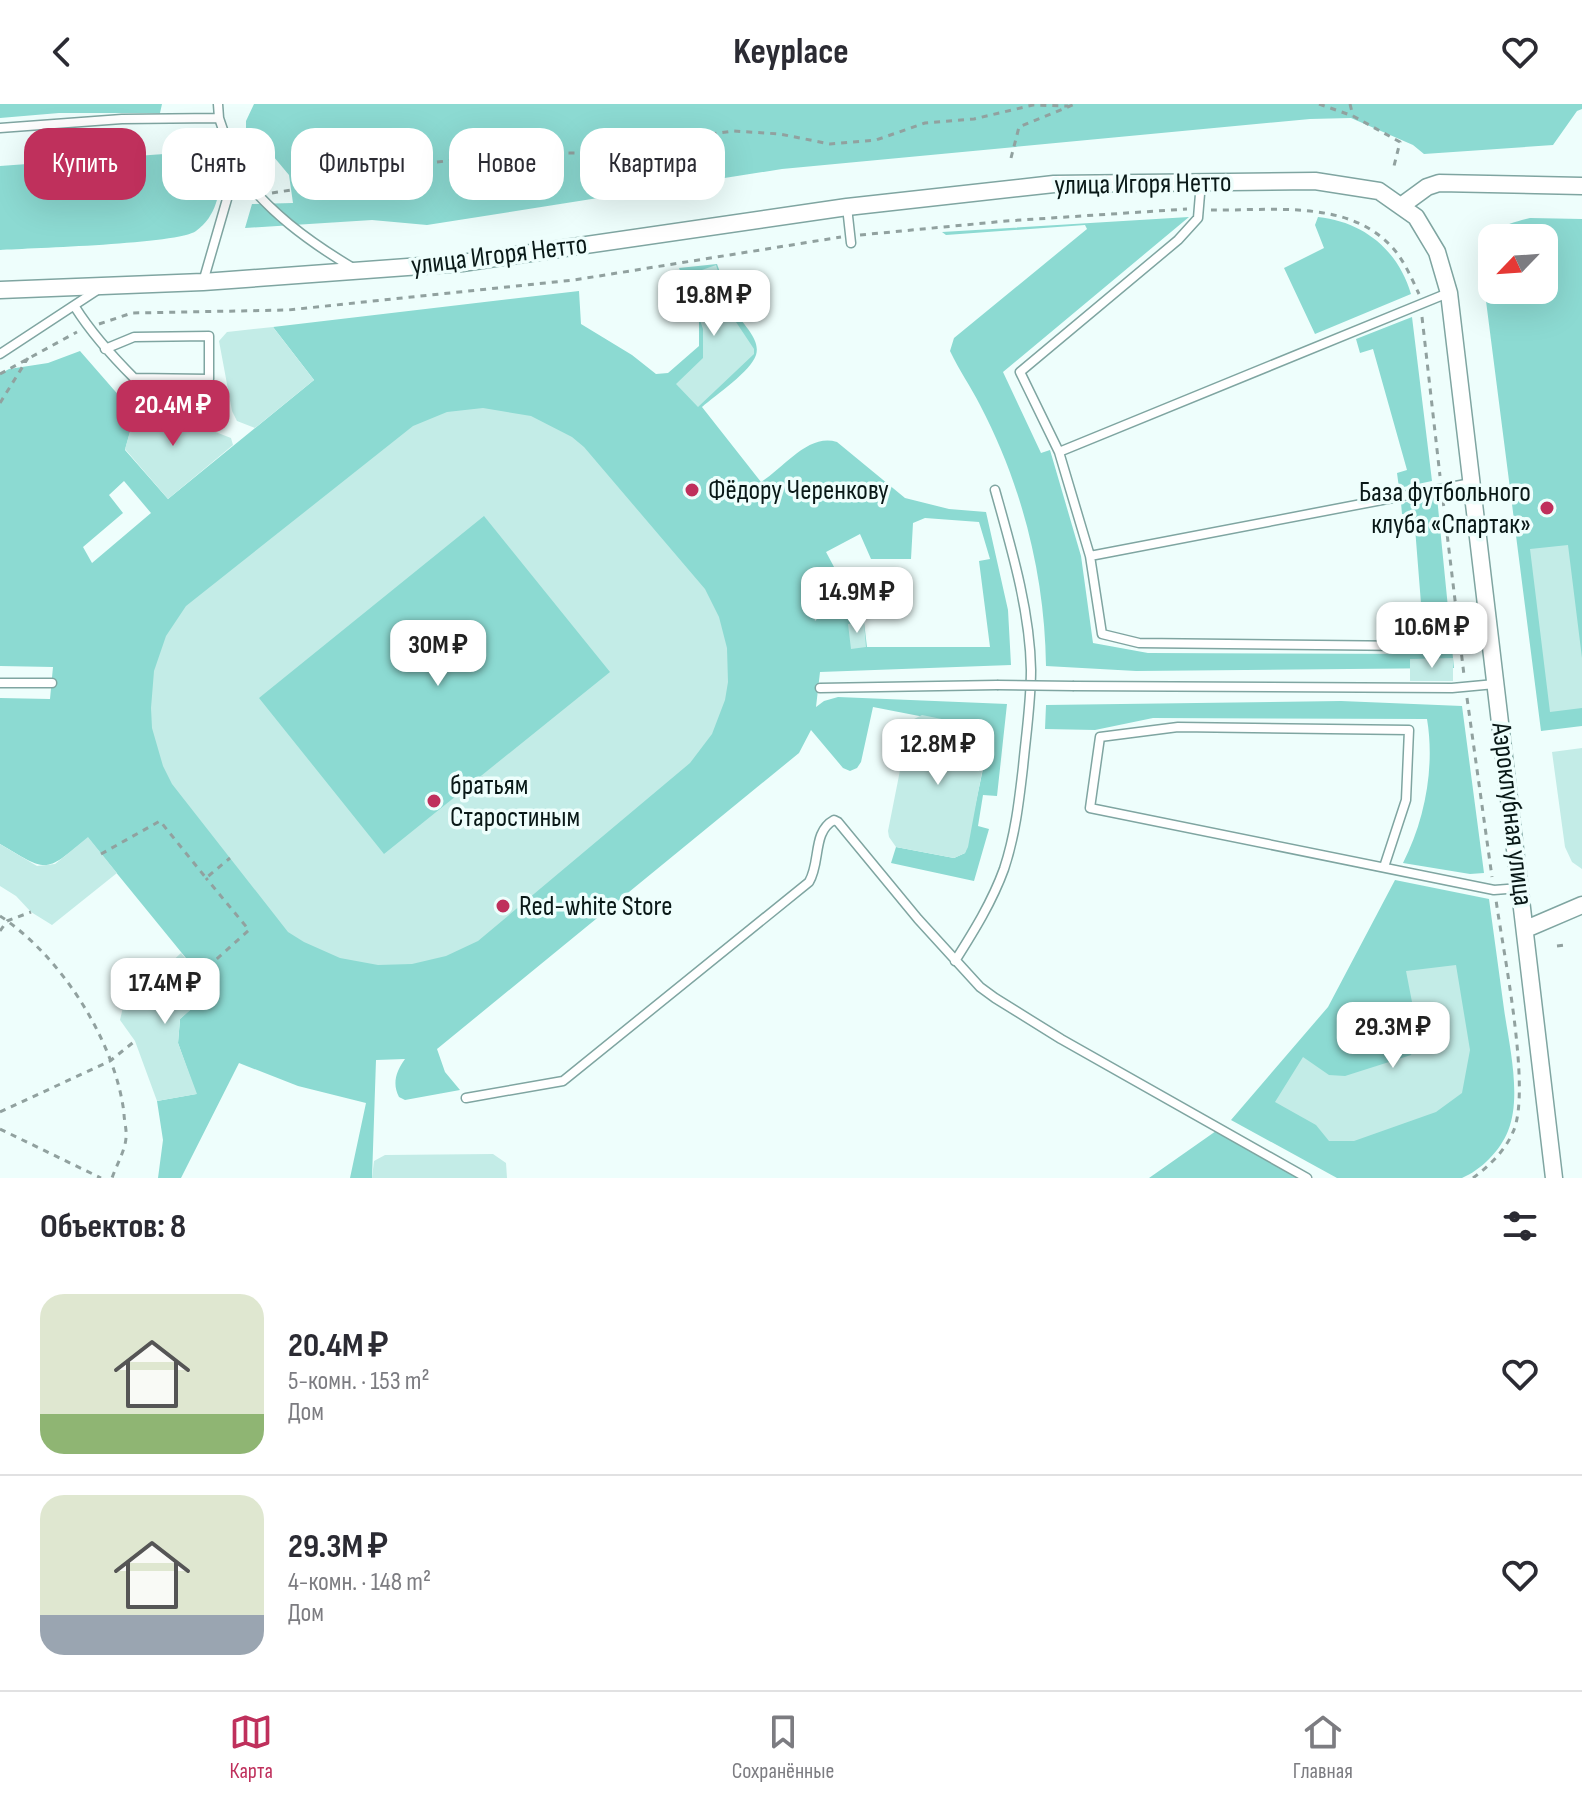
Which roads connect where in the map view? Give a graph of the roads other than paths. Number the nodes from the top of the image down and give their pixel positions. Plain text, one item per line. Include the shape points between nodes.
1 (218, 104) edge
2 (219, 118) junction
3 (0, 128) edge
4 (222, 128) edge
5 (1201, 182) junction
6 (1582, 186) edge
7 (1379, 191) joint
8 (227, 200) edge
9 (261, 200) edge
10 (1401, 206) junction
11 (847, 207) junction
12 (851, 239) road end
13 (357, 271) junction
14 (203, 282) junction
15 (102, 286) junction
16 (0, 290) edge
17 (1449, 293) junction
18 (75, 307) junction
19 (105, 349) junction
20 (0, 354) edge
21 (1059, 452) junction
22 (1472, 483) junction
23 (995, 490) dead end
24 (1090, 556) junction
25 (1413, 646) dead end
26 (0, 683) edge
27 (52, 683) dead end
28 (1496, 683) junction
29 (820, 688) dead end
30 (1384, 867) junction
31 (1521, 888) junction
32 (1582, 905) edge
33 (1526, 929) junction
34 (955, 961) junction
35 (466, 1098) dead end
36 (1307, 1178) edge
37 (1554, 1178) edge

1 - 2 lane
2 - 3 lane
2 - 4 lane
5 - 7 street, улица Игоря Нетто via 1315,181
5 - 11 street, улица Игоря Нетто via 1054,184
5 - 21 lane via 1198,218 1178,240 1020,372
6 - 10 street via 1439,183
7 - 10 street, Аэроклубная улица
8 - 14 lane
9 - 13 lane via 313,244
10 - 17 street, Аэроклубная улица via 1416,217 1437,252
11 - 12 lane
11 - 13 street, улица Игоря Нетто via 462,263
13 - 14 street, улица Игоря Нетто
14 - 15 street, улица Игоря Нетто
15 - 16 street, улица Игоря Нетто
15 - 18 lane
17 - 21 lane
17 - 22 street, Аэроклубная улица
18 - 19 lane
18 - 20 lane
19 - 19 lane via 134,378 209,379 209,336 134,337
21 - 24 lane
22 - 24 lane
22 - 28 street, Аэроклубная улица
23 - 34 lane via 1031,669 1025,741 1018,812 1004,868
24 - 25 lane via 1102,634 1139,643
26 - 27 lane
28 - 29 lane, bridge via 1466,688
28 - 31 street, Аэроклубная улица
30 - 30 lane via 1406,800 1409,730 1178,727 1100,737 1090,808
30 - 31 lane via 1494,890
31 - 33 street, Аэроклубная улица
32 - 33 street
33 - 37 street, Аэроклубная улица
34 - 35 lane via 834,820 820,835 809,882 563,1081
34 - 36 lane via 995,998 1061,1039

